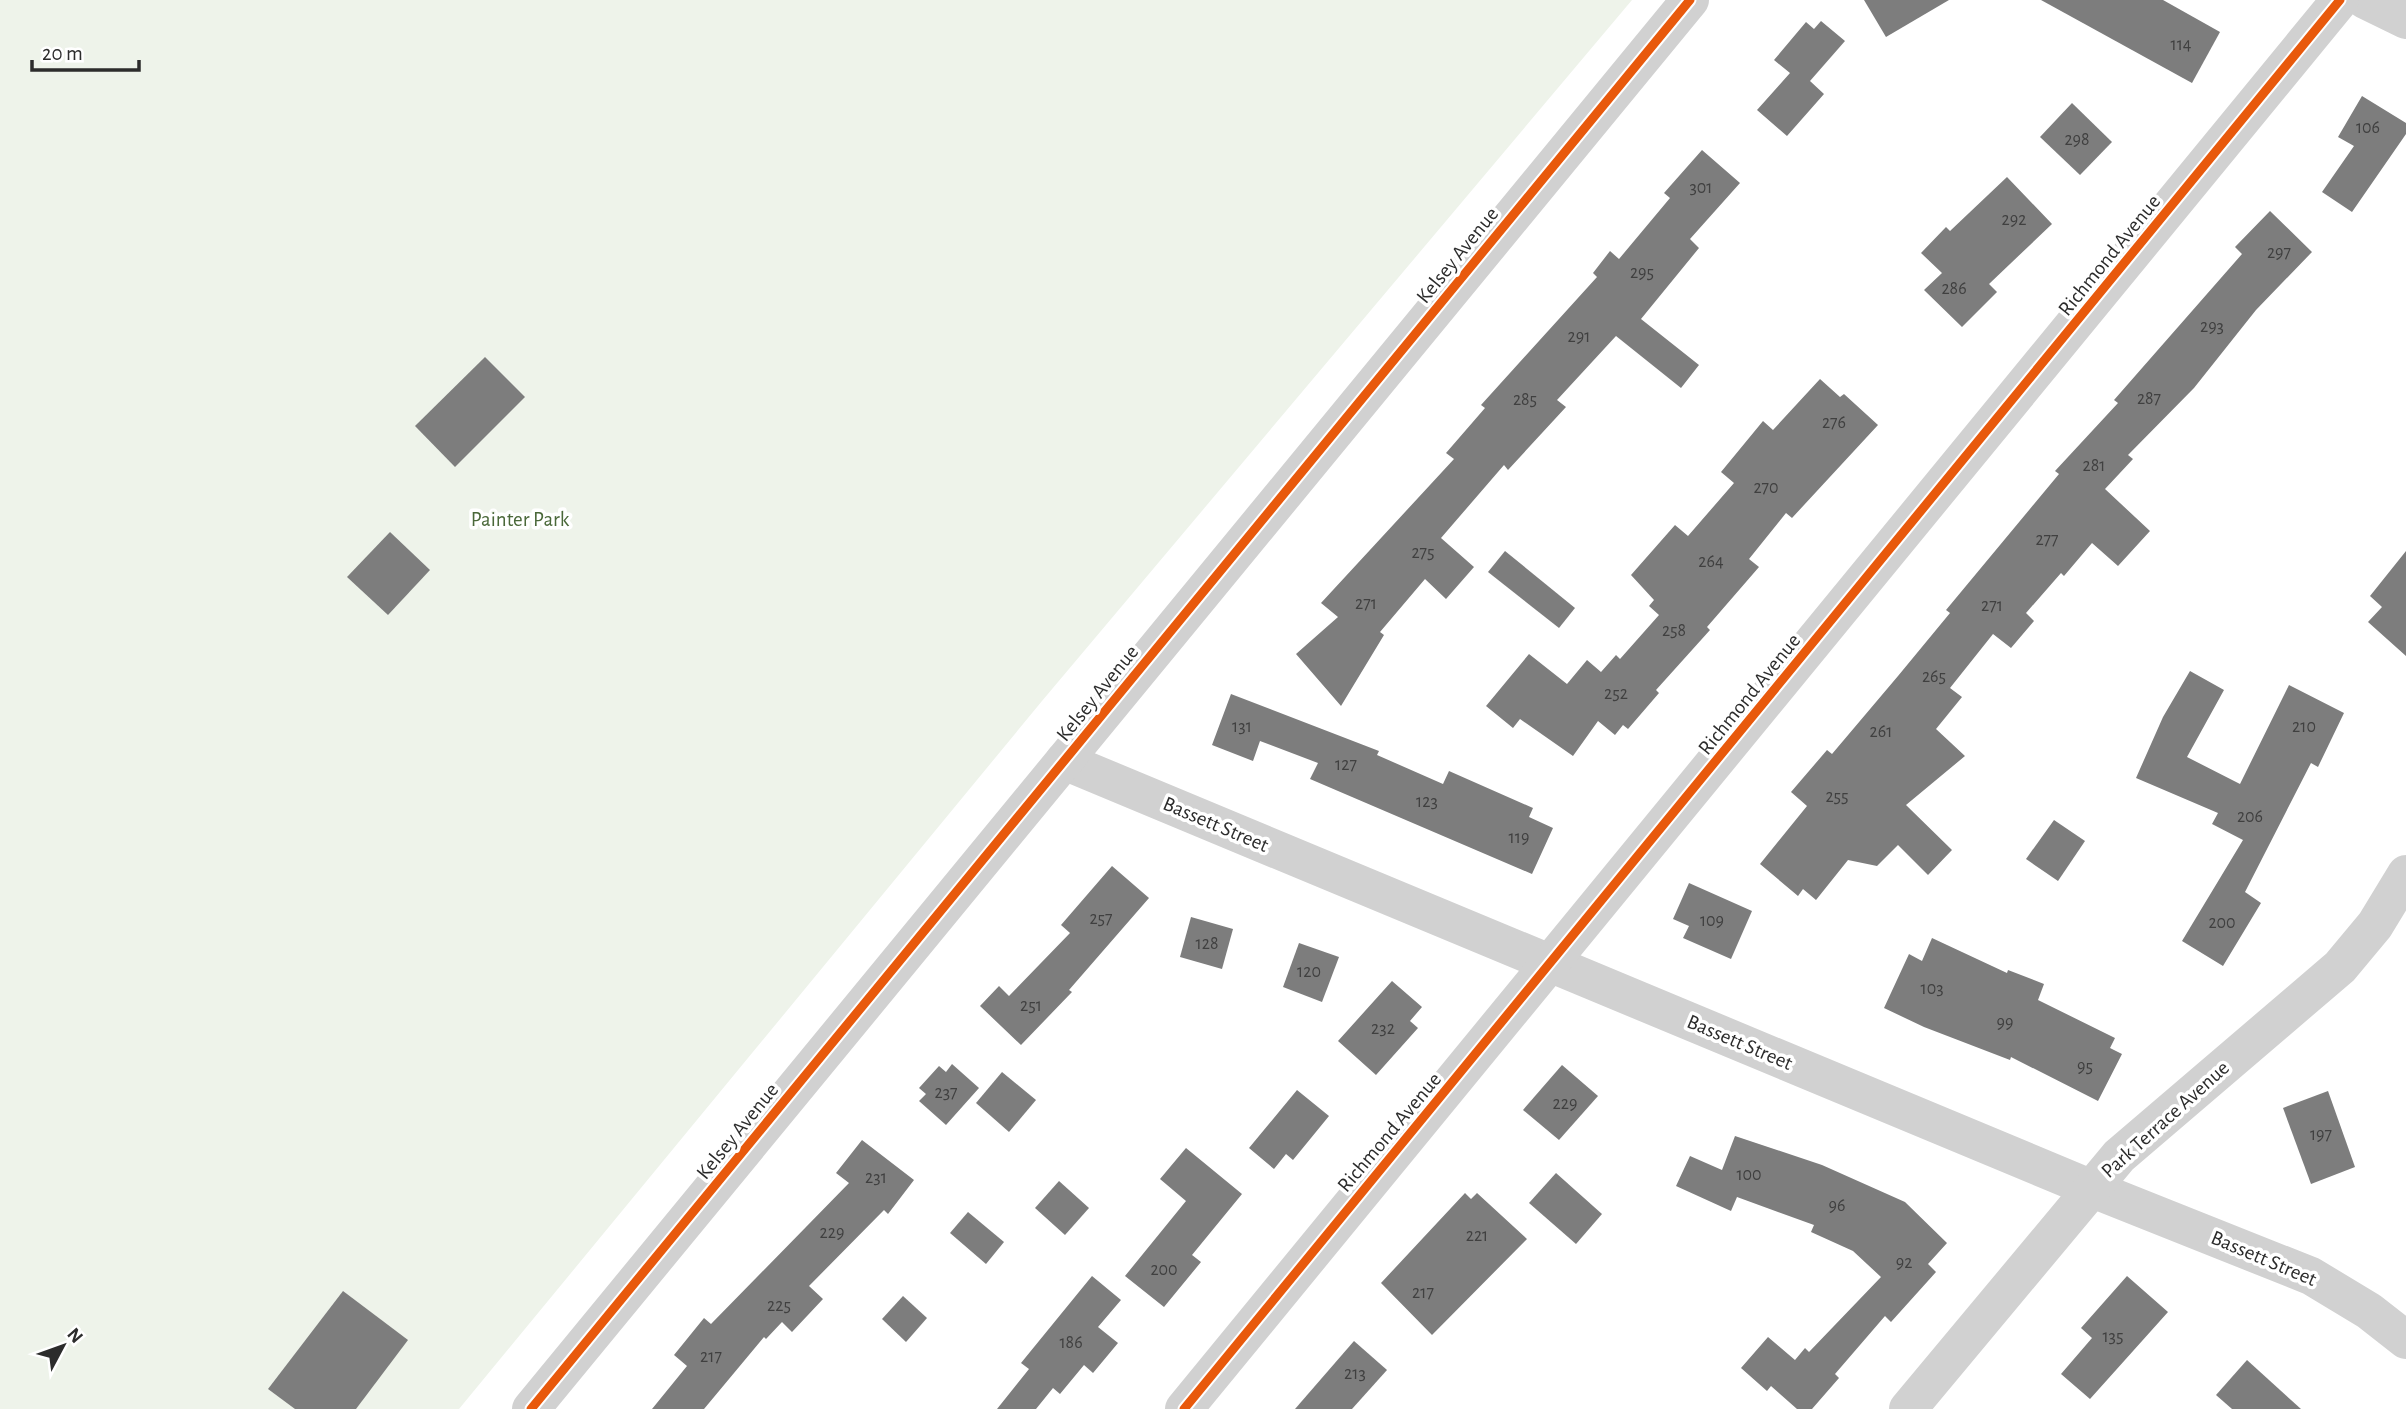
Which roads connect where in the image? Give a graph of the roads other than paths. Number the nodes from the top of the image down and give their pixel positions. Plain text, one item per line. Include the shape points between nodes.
1 (1690, 0) edge
2 (2340, 0) edge
3 (2365, 0) edge
4 (2406, 20) edge
5 (1064, 761) junction
6 (2406, 874) edge
7 (1551, 964) junction
8 (2090, 1188) junction
9 (2406, 1340) edge
10 (531, 1409) edge
11 (1184, 1409) edge
12 (1908, 1409) edge

1 - 5 street, Kelsey Avenue
2 - 7 street, Richmond Avenue
3 - 4 street
5 - 7 street, Bassett Street
5 - 10 street, Kelsey Avenue
6 - 8 street, Park Terrace Avenue via 2375,925 2340,967 2119,1156
7 - 8 street, Bassett Street
7 - 11 street, Richmond Avenue
8 - 9 street, Bassett Street via 2311,1276
8 - 12 street, Park Terrace Avenue

